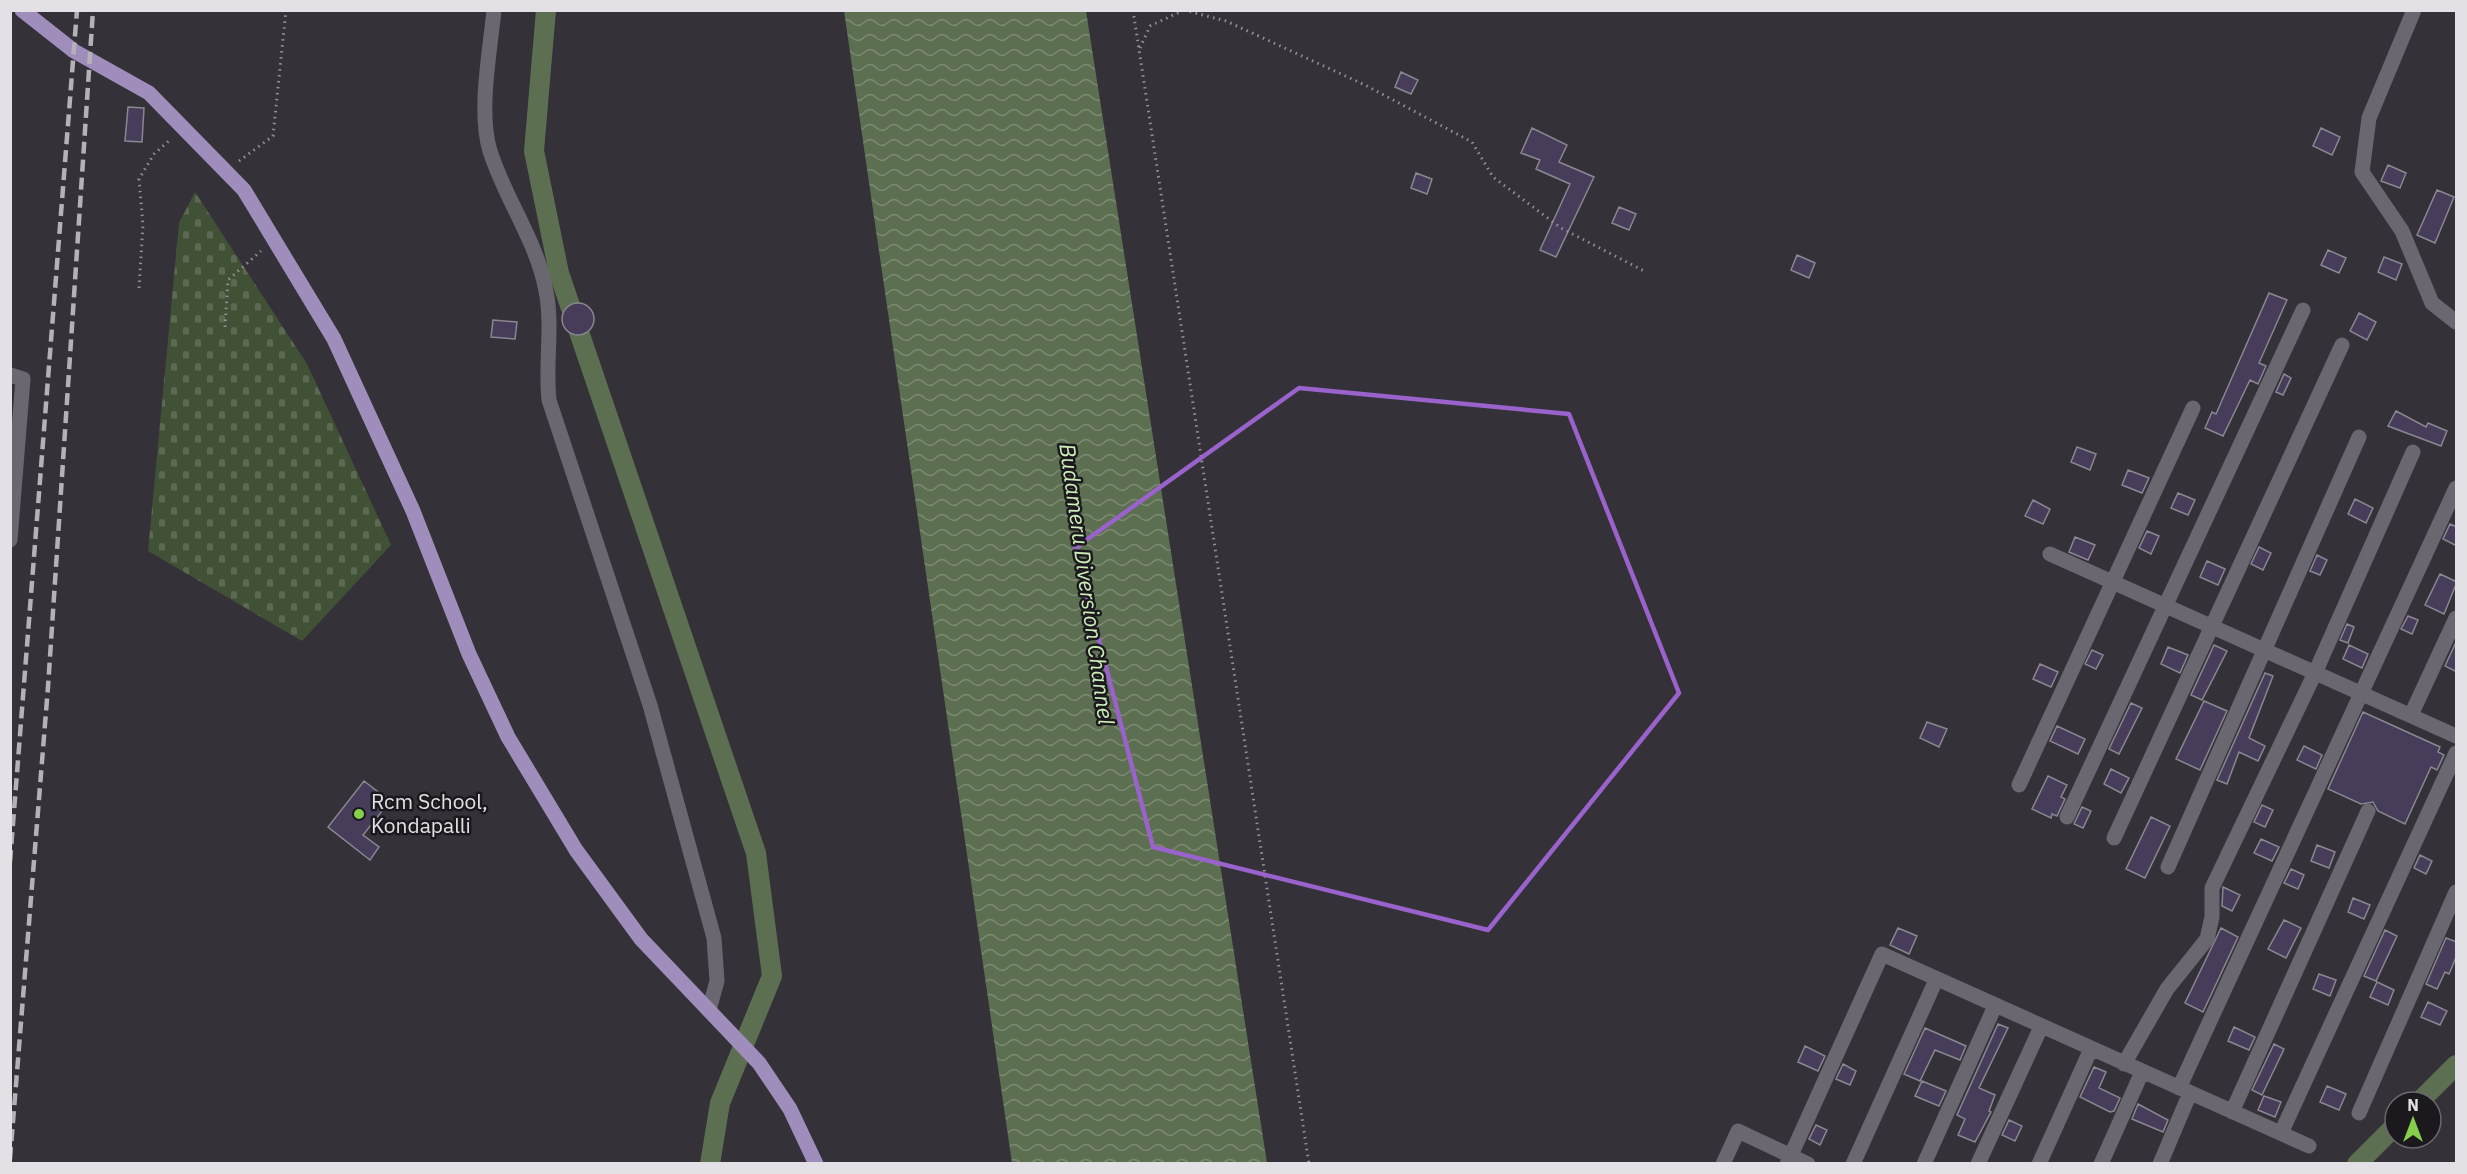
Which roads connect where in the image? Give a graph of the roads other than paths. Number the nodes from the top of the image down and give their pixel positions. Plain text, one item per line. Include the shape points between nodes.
1 (22, 10) edge
2 (494, 10) edge
3 (2414, 10) edge
4 (2303, 310) dead end
5 (2457, 322) edge
6 (2342, 345) dead end
7 (10, 375) edge
8 (2193, 408) dead end
9 (2360, 437) dead end
10 (2413, 452) dead end
11 (2457, 488) edge
12 (10, 540) edge
13 (2050, 554) dead end
14 (2113, 582) junction
15 (2166, 606) junction
16 (2457, 618) edge
17 (2212, 626) junction
18 (2265, 650) junction
19 (2315, 672) junction
20 (2362, 693) junction
21 (2411, 715) junction
22 (2457, 736) edge
23 (2457, 753) edge
24 (2019, 784) dead end
25 (2368, 811) dead end
26 (2067, 817) dead end
27 (2114, 838) dead end
28 (2168, 867) dead end
29 (2457, 892) edge
30 (1936, 980) junction
31 (1995, 1006) junction
32 (709, 1010) junction
33 (2041, 1027) junction
34 (2091, 1049) junction
35 (2124, 1064) junction
36 (2142, 1072) junction
37 (2185, 1091) junction
38 (2232, 1112) junction
39 (2359, 1113) dead end
40 (2281, 1133) junction
41 (2308, 1146) dead end
42 (1789, 1159) edge
43 (816, 1164) edge
44 (1724, 1164) edge
45 (1808, 1164) edge
46 (1853, 1164) edge
47 (1924, 1164) edge
48 (1978, 1164) edge
49 (2039, 1164) edge
50 (2100, 1164) edge
51 (2160, 1164) edge

1 - 32 main road via 74,51 149,93 244,190 334,339 413,511 469,654 508,737 576,850 641,939
2 - 32 street via 486,110 490,150 538,260 547,292 549,400 651,705 714,938 717,981
3 - 5 street via 2369,118 2362,172 2402,231 2432,303
4 - 15 street
6 - 17 street
7 - 12 street via 22,379
8 - 14 street
9 - 18 street
10 - 19 street
11 - 20 street
13 - 14 street
14 - 15 street
14 - 24 street
15 - 17 street
15 - 26 street
16 - 21 street
17 - 18 street
17 - 27 street
18 - 19 street
18 - 28 street
19 - 20 street
19 - 35 street via 2212,888 2207,939 2167,989
20 - 21 street
20 - 37 street
21 - 22 street
23 - 40 street
25 - 38 street
29 - 39 street
30 - 31 street
30 - 42 street via 1882,954
30 - 46 street
31 - 33 street
31 - 47 street
32 - 43 main road via 759,1063 790,1109
33 - 34 street
33 - 48 street
34 - 35 street
34 - 49 street
35 - 36 street
36 - 37 street
36 - 50 street
37 - 38 street
37 - 51 street
38 - 40 street
40 - 41 street
42 - 44 street via 1738,1131
42 - 45 street

